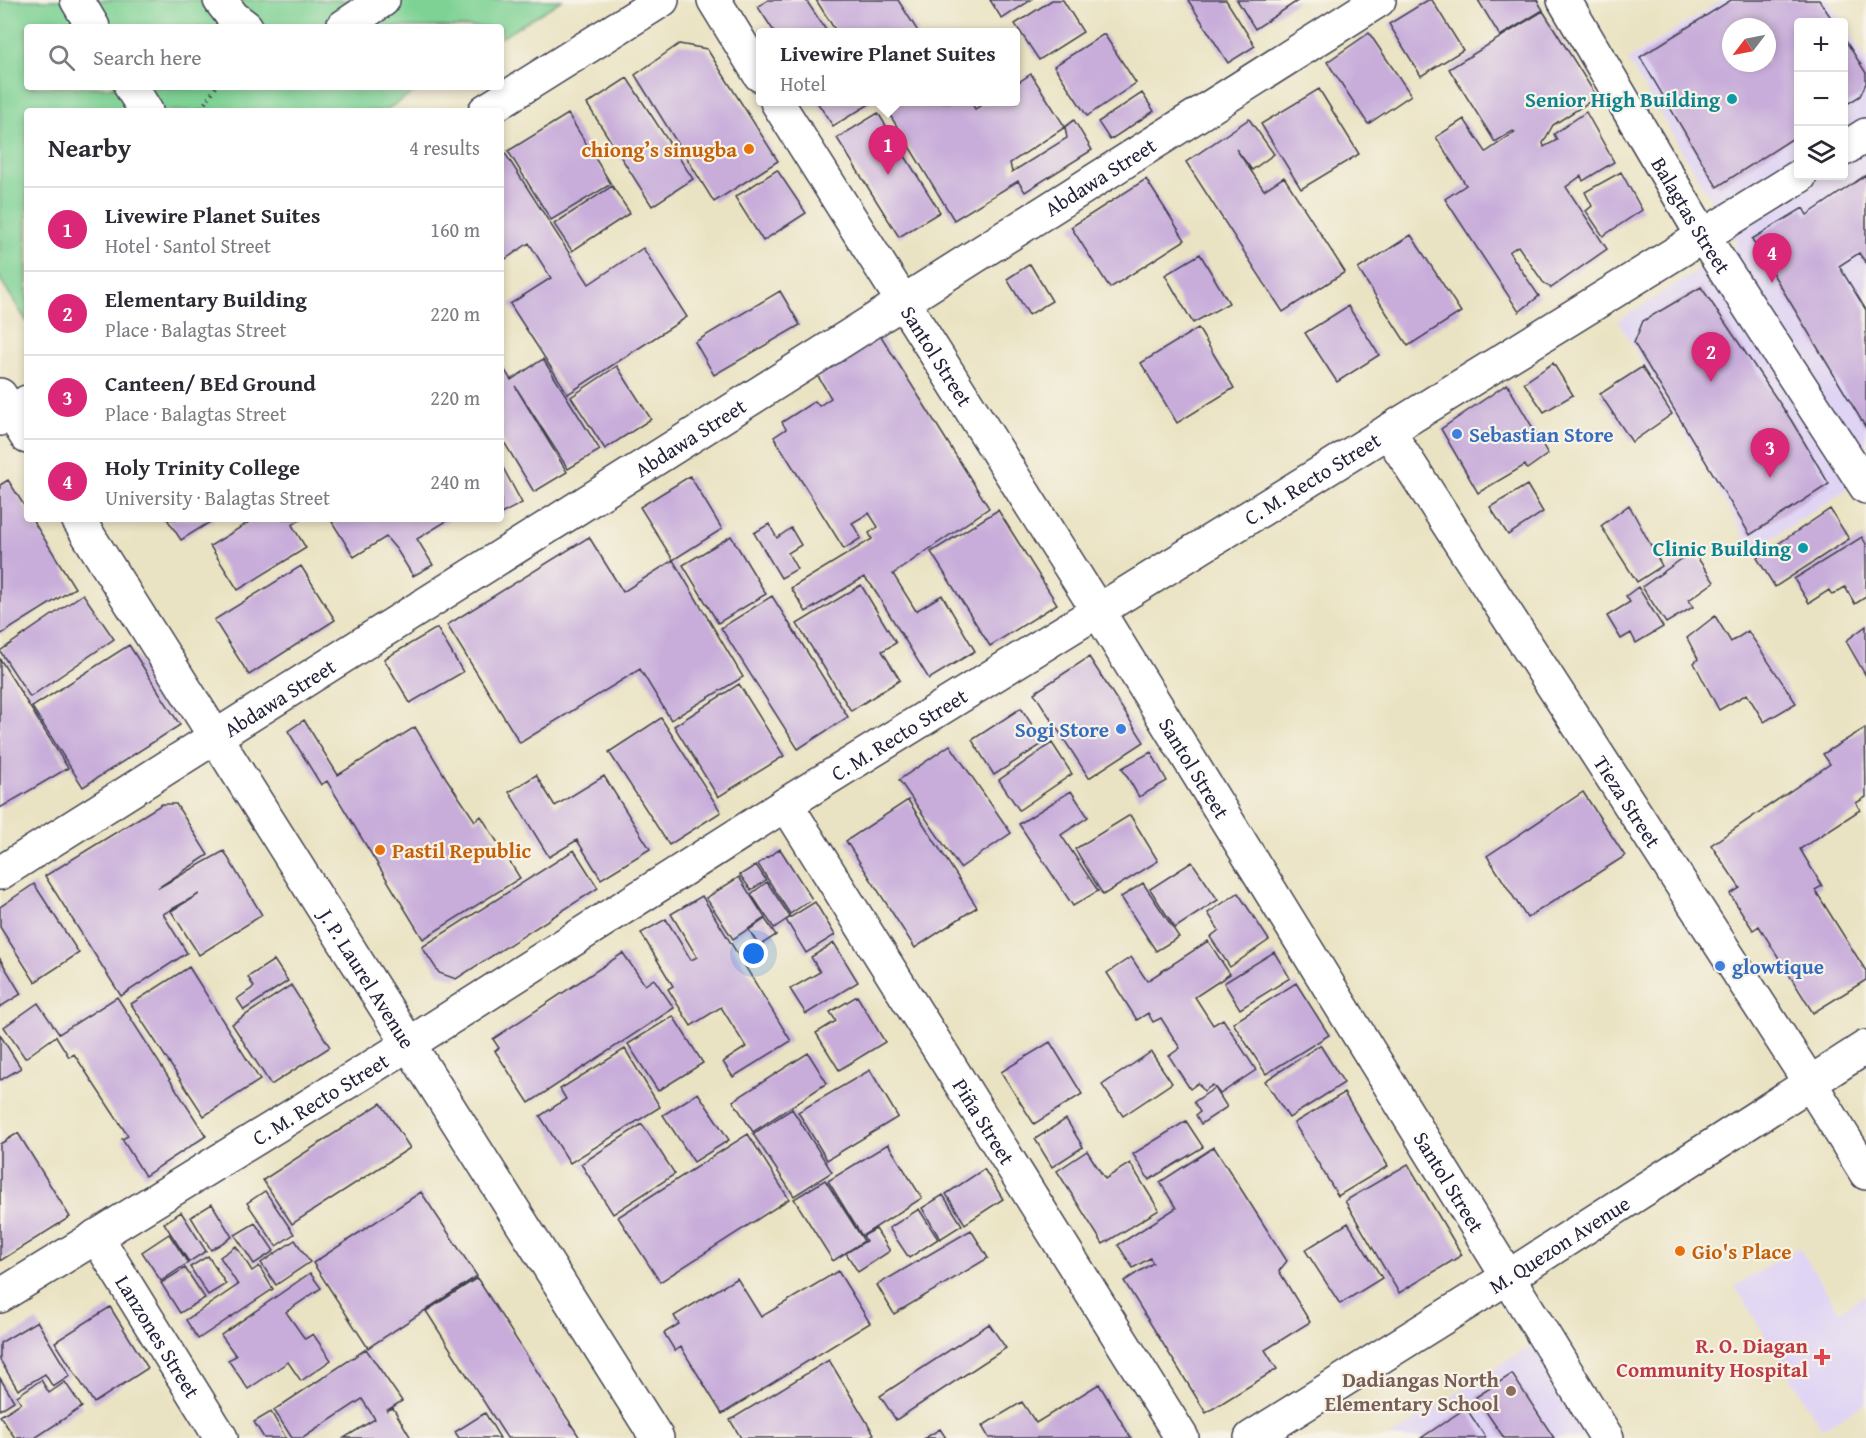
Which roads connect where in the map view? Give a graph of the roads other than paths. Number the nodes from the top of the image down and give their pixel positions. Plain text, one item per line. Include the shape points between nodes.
1 (77, 0) edge
2 (220, 0) edge
3 (382, 0) edge
4 (662, 0) edge
5 (714, 0) edge
6 (1378, 0) edge
7 (1564, 0) edge
8 (91, 24) edge
9 (242, 24) edge
10 (347, 24) edge
11 (756, 68) edge
12 (133, 90) edge
13 (780, 106) edge
14 (144, 108) edge
15 (490, 108) edge
16 (1866, 135) edge
17 (1848, 146) edge
18 (1794, 180) edge
19 (1703, 236) junction
20 (902, 301) junction
21 (1388, 431) junction
22 (1866, 487) edge
23 (80, 522) edge
24 (1098, 611) junction
25 (216, 738) junction
26 (786, 804) junction
27 (0, 873) edge
28 (409, 1044) junction
29 (1866, 1047) edge
30 (1810, 1083) junction
31 (1866, 1173) edge
32 (96, 1236) junction
33 (1508, 1277) junction
34 (0, 1296) edge
35 (221, 1438) edge
36 (657, 1438) edge
37 (1182, 1438) edge
38 (1251, 1438) edge
39 (1607, 1438) edge

1 - 8 street
2 - 9 street
3 - 10 street
4 - 15 street
5 - 11 street
6 - 20 street, Abdawa Street
7 - 19 street, Balagtas Street
12 - 14 street
13 - 20 street, Santol Street
16 - 17 street
18 - 19 street, C. M. Recto Street
19 - 21 street, C. M. Recto Street
19 - 22 street, Balagtas Street
20 - 24 street, Santol Street
20 - 25 street, Abdawa Street
21 - 24 street, C. M. Recto Street
21 - 30 street, Tieza Street
23 - 25 street, J. P. Laurel Avenue
24 - 26 street, C. M. Recto Street
24 - 33 street, Santol Street
25 - 27 street, Abdawa Street
25 - 28 street, J. P. Laurel Avenue
26 - 28 street, C. M. Recto Street
26 - 37 street, Piña Street
28 - 32 street, C. M. Recto Street
28 - 36 street, J. P. Laurel Avenue
29 - 30 street, M. Quezon Avenue
30 - 31 street, Tieza Street
30 - 33 street, M. Quezon Avenue
32 - 34 street, C. M. Recto Street
32 - 35 street, Lanzones Street
33 - 38 street, M. Quezon Avenue
33 - 39 street, Santol Street

